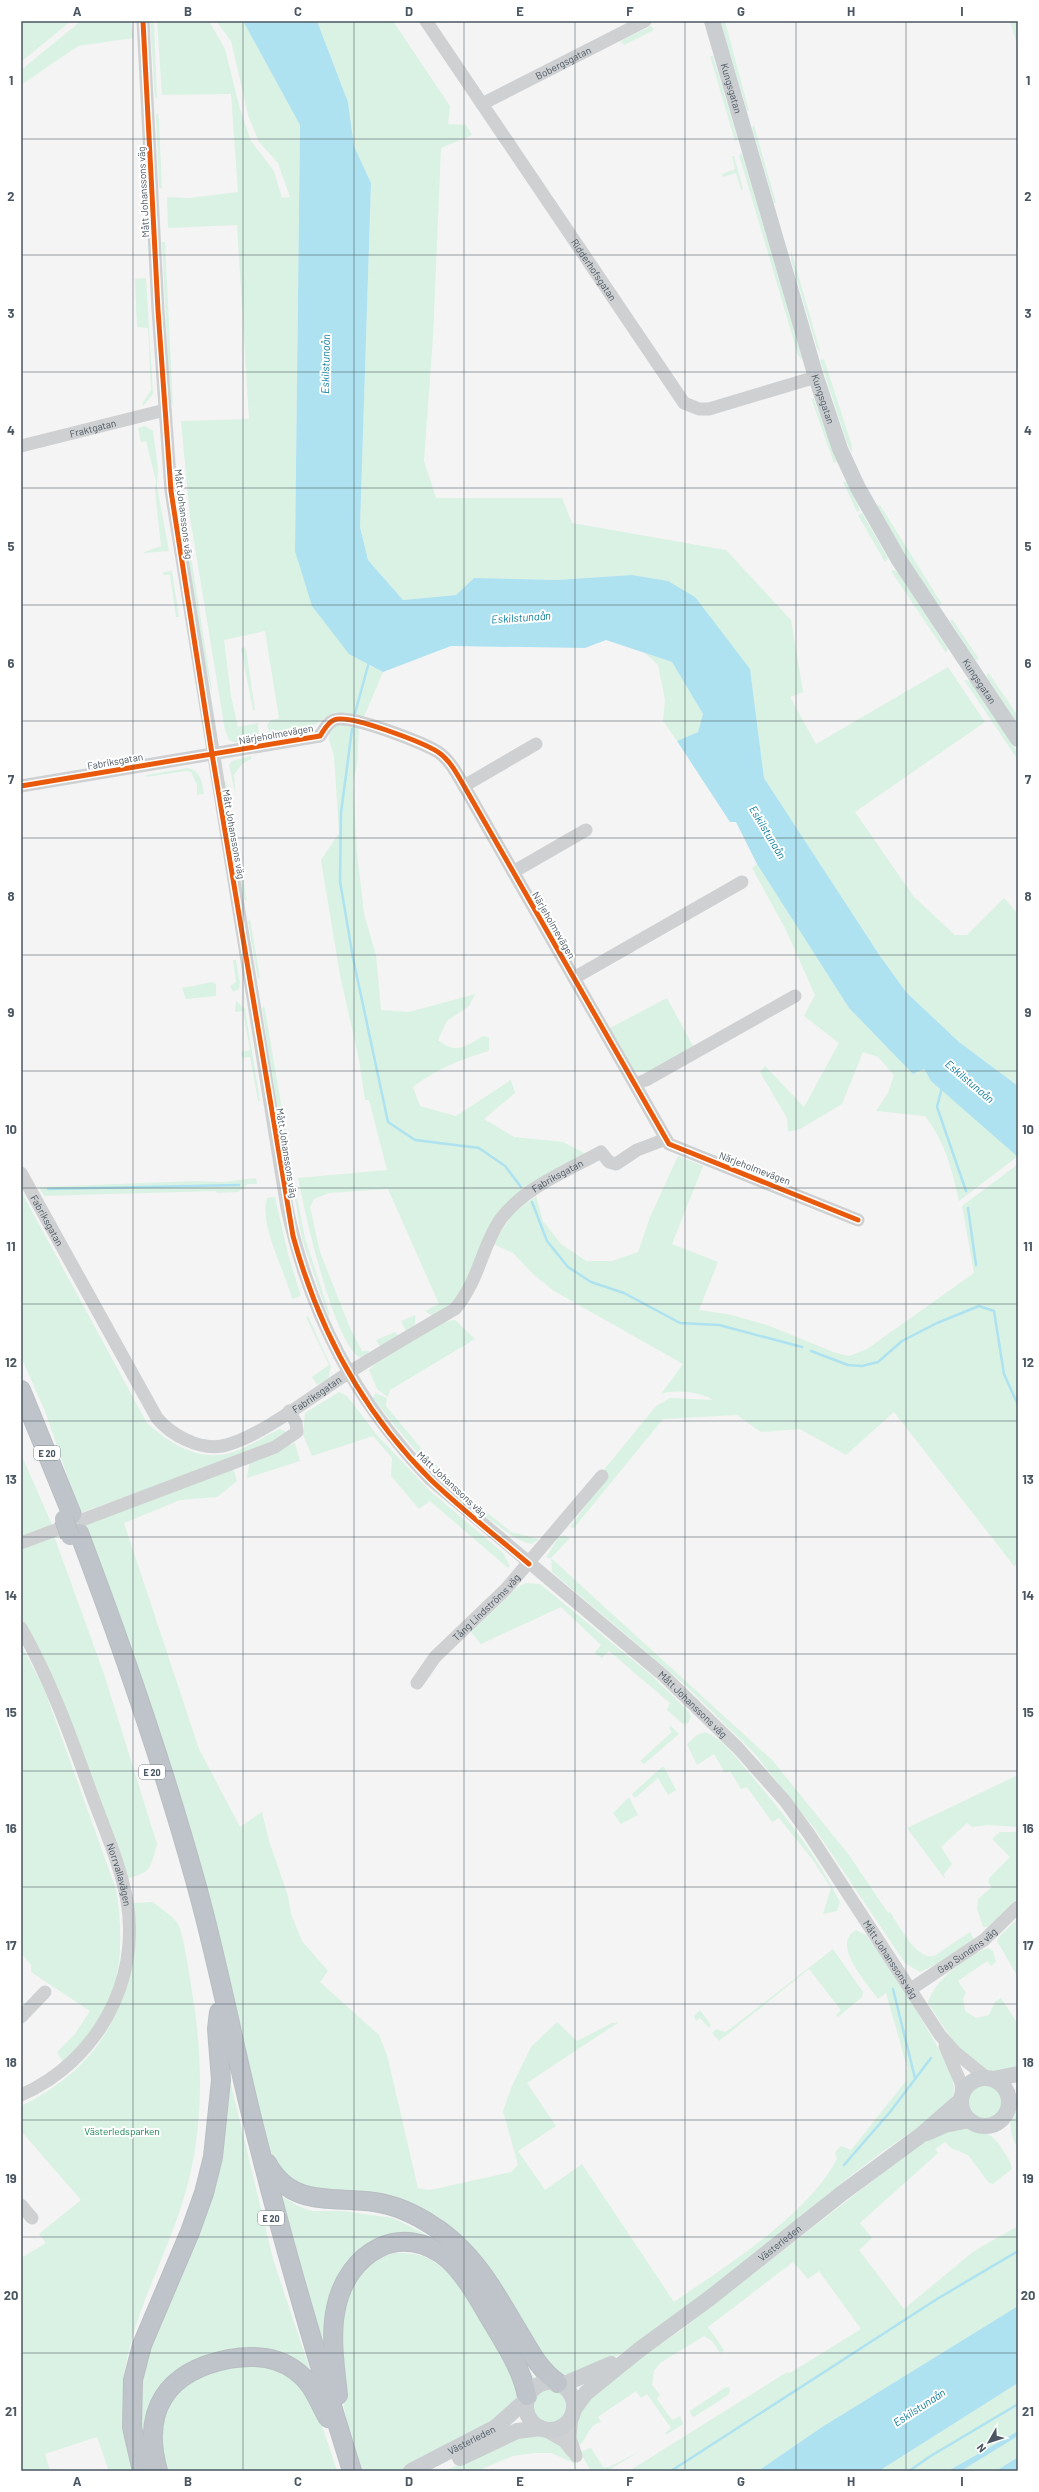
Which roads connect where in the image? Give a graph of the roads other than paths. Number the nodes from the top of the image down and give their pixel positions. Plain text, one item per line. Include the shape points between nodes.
1 (143, 21) edge
2 (426, 21) edge
3 (645, 21) edge
4 (712, 21) edge
5 (482, 104) junction
6 (816, 377) junction
7 (165, 410) junction
8 (21, 446) edge
9 (1018, 739) edge
10 (536, 744) dead end
11 (212, 754) junction
12 (21, 786) edge
13 (464, 786) junction
14 (586, 830) dead end
15 (513, 872) junction
16 (742, 882) dead end
17 (574, 978) junction
18 (795, 996) dead end
19 (635, 1084) junction
20 (666, 1139) junction
21 (21, 1173) edge
22 (858, 1220) dead end
23 (348, 1373) junction
24 (21, 1390) edge
25 (289, 1411) junction
26 (21, 1414) edge
27 (602, 1476) dead end
28 (68, 1517) junction
29 (75, 1534) junction
30 (21, 1543) edge
31 (529, 1564) junction
32 (21, 1628) edge
33 (417, 1682) dead end
34 (1018, 1907) edge
35 (911, 1989) junction
36 (46, 1992) dead end
37 (219, 2012) junction
38 (21, 2017) edge
39 (940, 2035) junction
40 (1018, 2074) edge
41 (990, 2079) junction
42 (1018, 2090) edge
43 (21, 2095) edge
44 (962, 2097) junction
45 (1010, 2105) junction
46 (969, 2120) junction
47 (920, 2135) junction
48 (259, 2148) junction
49 (21, 2205) edge
50 (32, 2218) dead end
51 (639, 2350) junction
52 (560, 2384) junction
53 (527, 2398) junction
54 (573, 2412) junction
55 (335, 2424) junction
56 (543, 2429) junction
57 (348, 2468) edge
58 (142, 2471) edge
59 (158, 2471) edge
60 (411, 2471) edge
61 (433, 2471) edge

1 - 7 street, Mått Johanssons väg
2 - 5 street, Ridderhofsgatan
3 - 5 street, Bobergsgatan
4 - 6 main road, Kungsgatan
5 - 6 street, Ridderhofsgatan via 684,403 699,410 709,409
6 - 9 main road, Kungsgatan via 840,449 879,529
7 - 8 street, Fraktgatan
7 - 11 street, Mått Johanssons väg via 171,491
10 - 13 street
11 - 12 street, Fabriksgatan
11 - 13 street, Närjeholmevägen via 320,736 329,722 347,719 388,730 438,752 450,764
11 - 23 street, Mått Johanssons väg via 293,1236 308,1288 330,1340
13 - 15 street, Närjeholmevägen
14 - 15 street
15 - 17 street, Närjeholmevägen
16 - 17 street
17 - 19 street, Närjeholmevägen
18 - 19 street
19 - 20 street, Närjeholmevägen
20 - 22 street, Närjeholmevägen via 675,1147
20 - 23 street, Fabriksgatan via 638,1150 616,1164 609,1162 601,1152 532,1191 511,1207 501,1220 472,1286 455,1309
21 - 25 street, Fabriksgatan via 144,1399 163,1426 194,1443 221,1446 244,1438
23 - 25 street, Fabriksgatan
23 - 31 street, Mått Johanssons väg via 376,1416 416,1464 448,1495
24 - 28 highway, E 20
25 - 30 street via 296,1423 297,1432 275,1447
26 - 28 highway, E 20
27 - 31 street, Tång Lindströms väg
28 - 29 highway, E 20, bridge
29 - 37 highway, E 20 via 151,1768 187,1888
29 - 48 highway, E 20 via 127,1663 186,1848 214,1948
31 - 33 street, Tång Lindströms väg via 435,1657
31 - 35 street, Mått Johanssons väg via 664,1676 738,1748 796,1816
32 - 43 street, Norrvallavägen via 55,1695 115,1860 127,1901 130,1933 118,1995 98,2034 58,2074
34 - 35 street, Gap Sundins väg via 984,1940
35 - 39 street, Mått Johanssons väg
36 - 38 street
37 - 55 highway, E 20 via 271,2216
37 - 58 highway, E 20 via 217,2029 221,2080 214,2157 190,2232 142,2345 133,2380 132,2427
39 - 41 street, Mått Johanssons väg via 955,2052
39 - 44 street, Mått Johanssons väg via 961,2083
40 - 41 main road
41 - 44 main road via 971,2083
41 - 45 main road via 1001,2084 1007,2091
42 - 45 main road
44 - 46 main road via 962,2109
44 - 47 main road, Västerleden
45 - 46 main road via 1004,2118 993,2125 981,2126
46 - 47 main road, Västerleden via 945,2125
47 - 51 main road, Västerleden
48 - 52 highway, E 20 via 276,2177 297,2193 320,2199 375,2202 396,2207 413,2214 454,2242 490,2284 537,2364
48 - 55 highway, E 20
49 - 50 street
51 - 52 main road, Västerleden via 595,2373
51 - 54 main road, Västerleden via 586,2393
52 - 53 main road via 542,2382 532,2388
52 - 54 main road via 572,2396
53 - 55 highway, E 20 via 516,2364 460,2271 434,2250 420,2245 390,2244 371,2251 352,2267 338,2297 334,2341 340,2408
53 - 56 main road via 528,2417
53 - 60 main road, Västerleden via 496,2427
54 - 56 main road via 562,2427
54 - 56 street via 570,2438 576,2456 564,2441
55 - 57 highway, E 20
55 - 59 highway, E 20 via 311,2385 286,2364 255,2357 209,2364 176,2381 160,2403 155,2415 152,2440
56 - 61 main road, Västerleden via 517,2431

